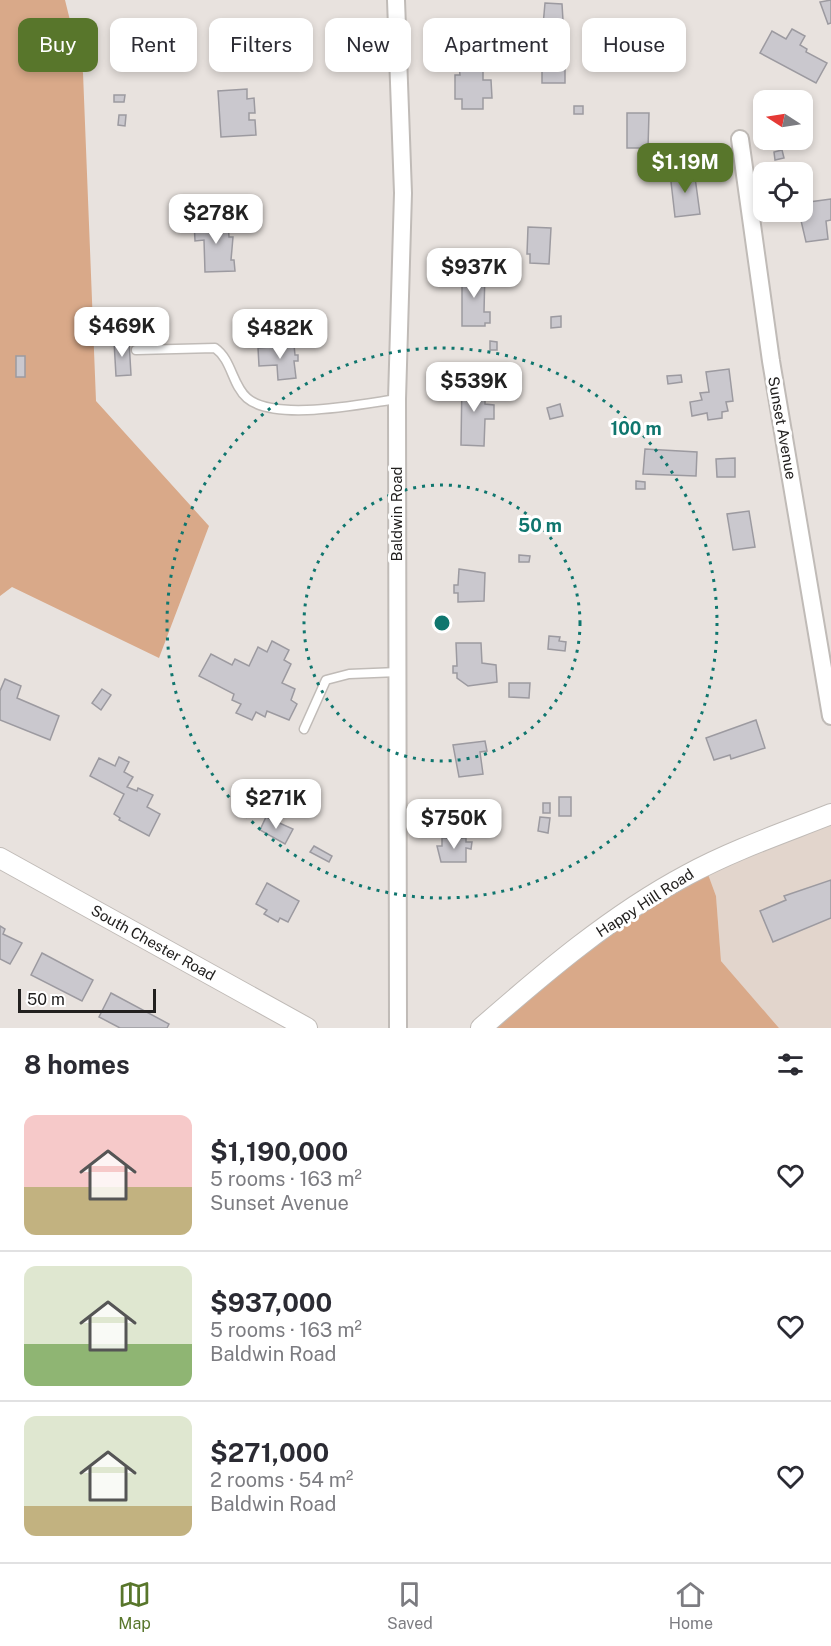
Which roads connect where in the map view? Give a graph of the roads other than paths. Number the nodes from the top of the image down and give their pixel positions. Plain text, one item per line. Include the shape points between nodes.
1 (396, 0) edge
2 (740, 139) dead end
3 (136, 350) dead end
4 (397, 399) junction
5 (398, 672) junction
6 (831, 716) edge
7 (304, 729) dead end
8 (831, 814) edge
9 (0, 858) edge
10 (307, 1028) edge
11 (398, 1028) edge
12 (481, 1028) edge

1 - 4 street, Baldwin Road via 403,193
2 - 6 street, Sunset Avenue via 771,361
3 - 4 lane via 214,348 222,354 245,396 269,408 344,406
4 - 5 street, Baldwin Road
5 - 7 lane via 348,674 326,680
5 - 11 street, Baldwin Road
8 - 12 street, Happy Hill Road via 724,856 633,907
9 - 10 street, South Chester Road

